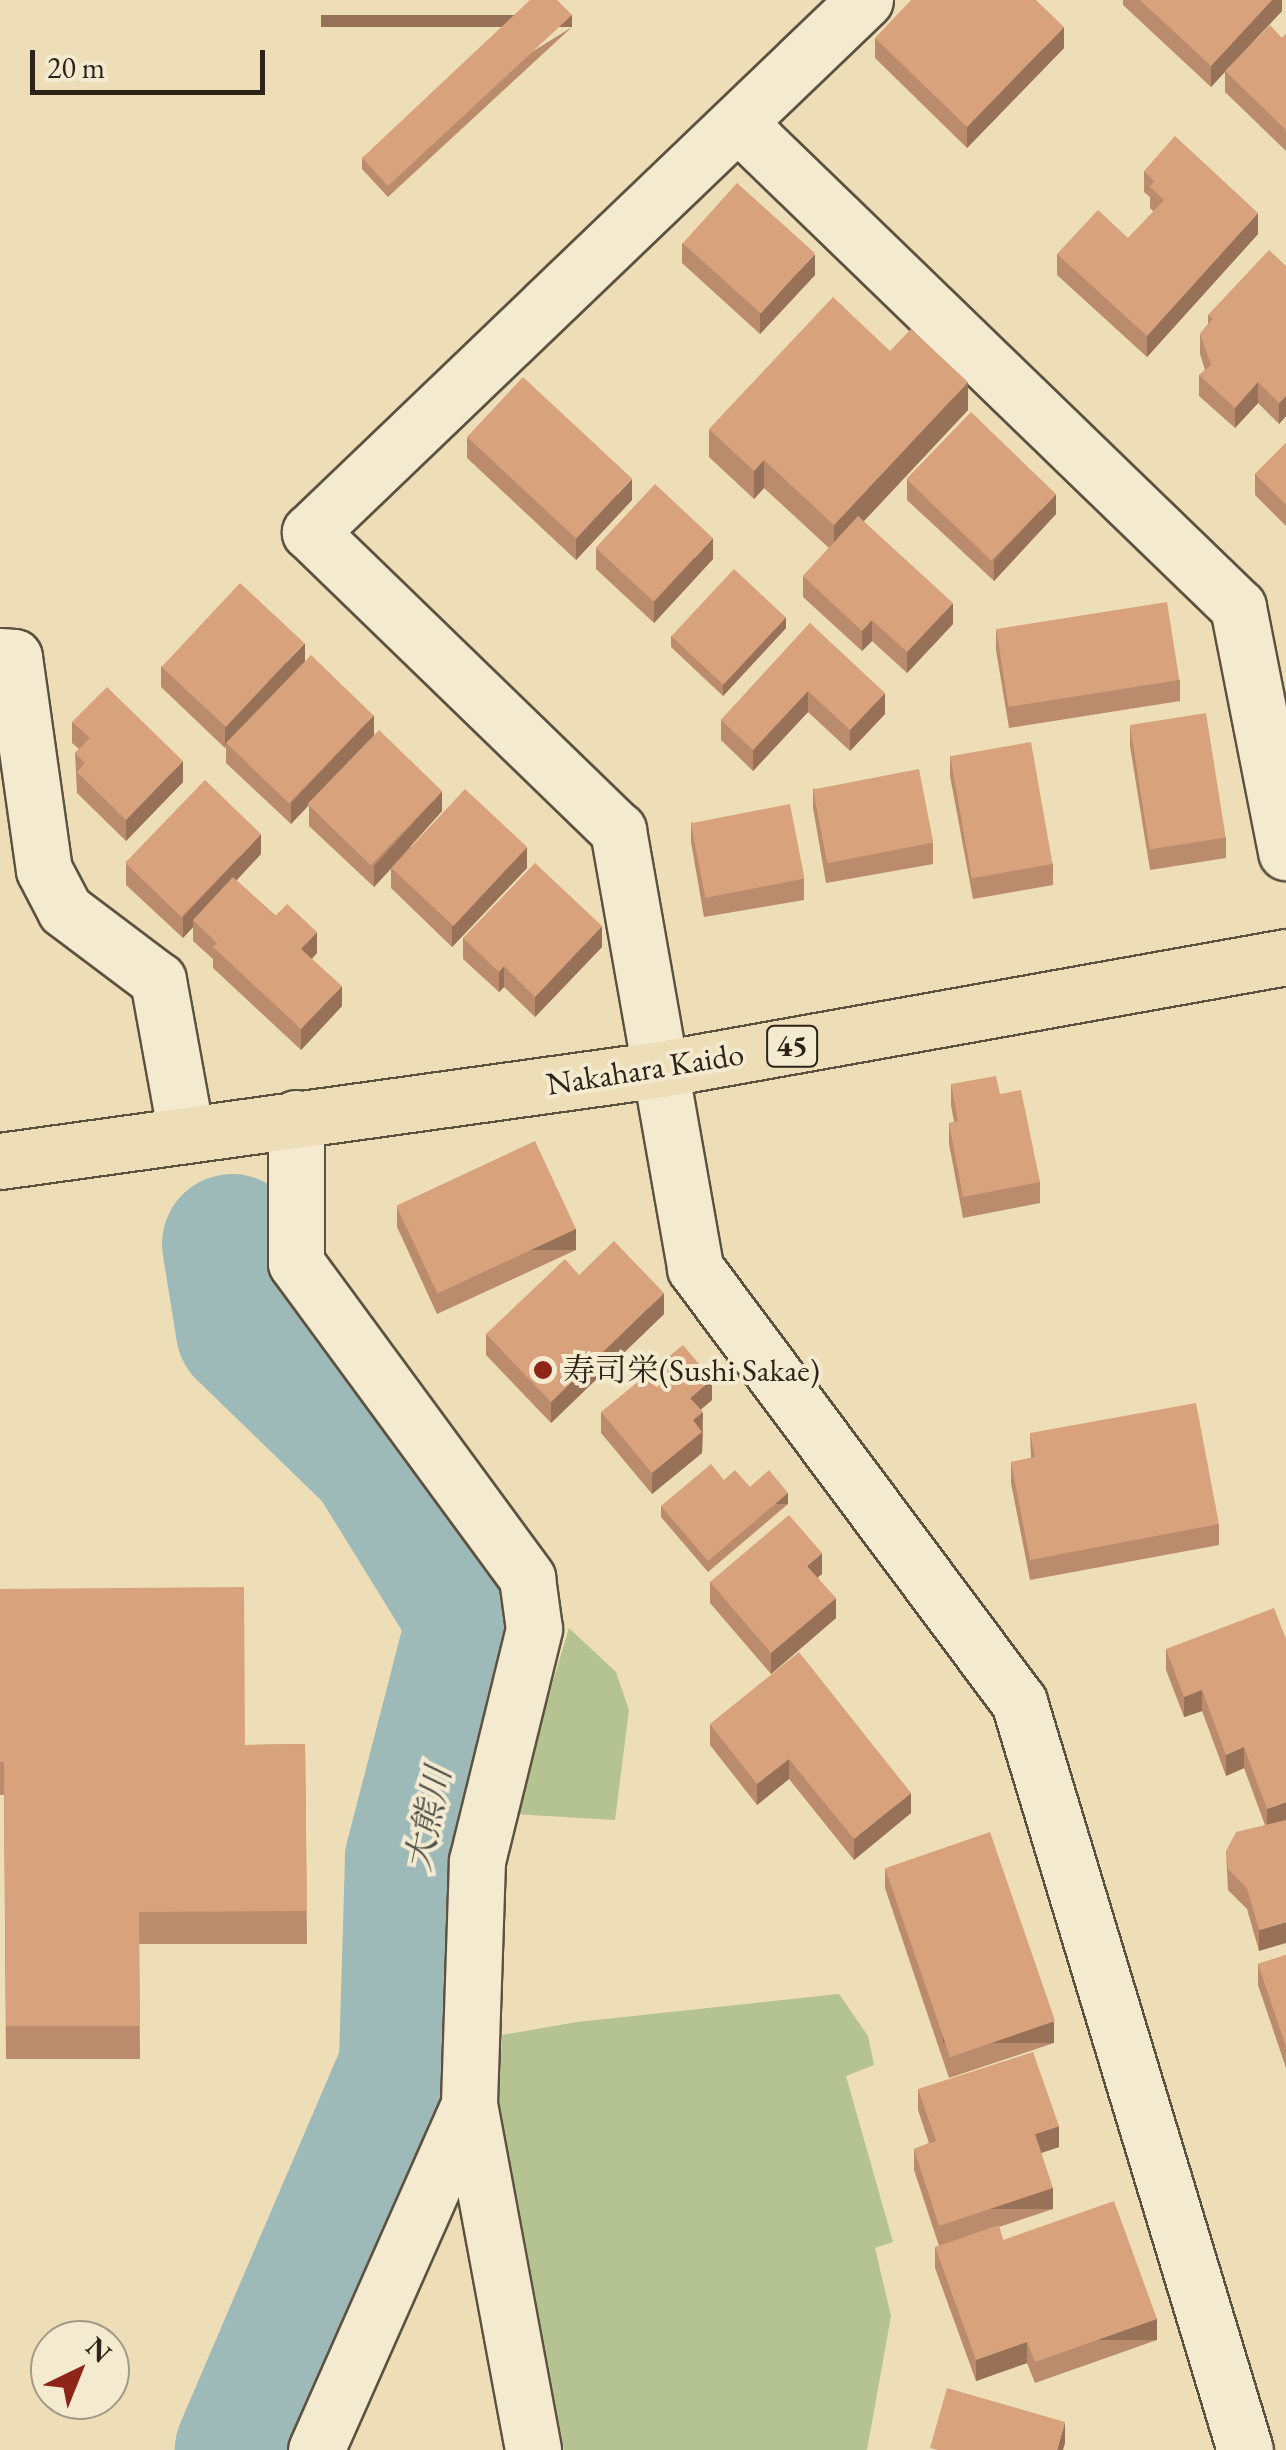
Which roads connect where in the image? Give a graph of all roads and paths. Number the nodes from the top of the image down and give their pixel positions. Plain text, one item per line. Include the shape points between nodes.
1 (865, 0) edge
2 (738, 123) junction
3 (0, 656) edge
4 (1286, 852) edge
5 (1286, 957) edge
6 (661, 1069) junction
7 (296, 1118) junction
8 (186, 1134) junction
9 (0, 1160) edge
10 (469, 2104) junction
11 (316, 2450) edge
12 (533, 2450) edge
13 (1245, 2450) edge

1 - 2 street
2 - 4 street via 1238,607
2 - 6 street via 310,532 618,830
3 - 8 street via 14,657 44,870 65,910 158,980
5 - 6 main road, Nakahara Kaido / 45
6 - 7 main road, Nakahara Kaido / 45
6 - 13 street via 695,1268 1018,1702
7 - 8 main road, Nakahara Kaido / 45
7 - 10 street via 296,1263 527,1578 534,1629 477,1861
8 - 9 main road, Nakahara Kaido / 45
10 - 11 street
10 - 12 street

